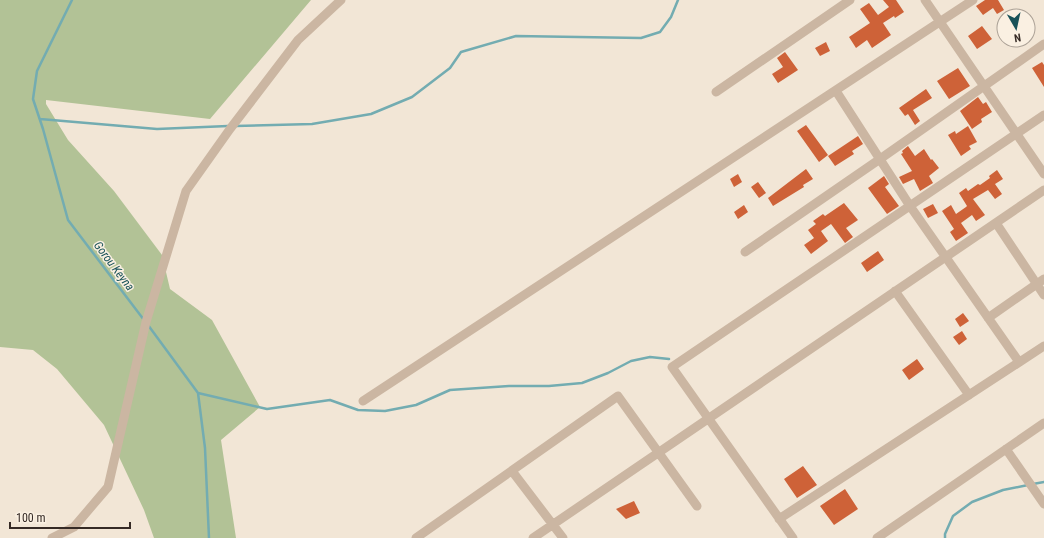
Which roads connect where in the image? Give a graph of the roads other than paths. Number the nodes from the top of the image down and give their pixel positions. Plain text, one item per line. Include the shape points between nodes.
1 (341, 0) edge
2 (850, 0) edge
3 (925, 0) edge
4 (974, 0) edge
5 (940, 23) junction
6 (1044, 44) edge
7 (984, 86) junction
8 (836, 91) junction
9 (716, 92) dead end
10 (1044, 115) edge
11 (1016, 134) junction
12 (880, 160) junction
13 (1044, 174) edge
14 (1044, 190) edge
15 (910, 206) junction
16 (996, 223) junction
17 (745, 252) dead end
18 (946, 257) junction
19 (1040, 282) edge
20 (895, 291) junction
21 (1044, 295) edge
22 (988, 318) junction
23 (1044, 346) edge
24 (1019, 362) junction
25 (969, 395) junction
26 (363, 401) dead end
27 (708, 419) junction
28 (1044, 423) edge
29 (1006, 449) junction
30 (659, 453) junction
31 (512, 471) junction
32 (1044, 504) edge
33 (697, 506) dead end
34 (780, 519) junction
35 (553, 525) junction
36 (52, 538) edge
37 (416, 538) edge
38 (533, 538) edge
39 (563, 538) edge
40 (793, 538) edge
41 (877, 538) edge

1 - 36 street via 298,40 186,191 146,322 108,487 74,527
2 - 9 street
3 - 5 street
4 - 5 street
5 - 7 street
5 - 8 street
6 - 7 street
7 - 11 street
7 - 12 street
8 - 12 street
8 - 26 street
10 - 11 street
11 - 13 street
11 - 15 street
12 - 15 street
12 - 17 street
14 - 16 street
15 - 18 street
15 - 27 street via 672,367
16 - 18 street
16 - 19 street
18 - 20 street
18 - 22 street
19 - 21 street
19 - 22 street
20 - 25 street
20 - 27 street
22 - 24 street
23 - 24 street
24 - 25 street
25 - 34 street
27 - 30 street
27 - 34 street
28 - 29 street
29 - 32 street
29 - 41 street
30 - 31 street via 618,396
30 - 33 street
30 - 35 street
31 - 35 street
31 - 37 street
34 - 40 street
35 - 38 street
35 - 39 street

